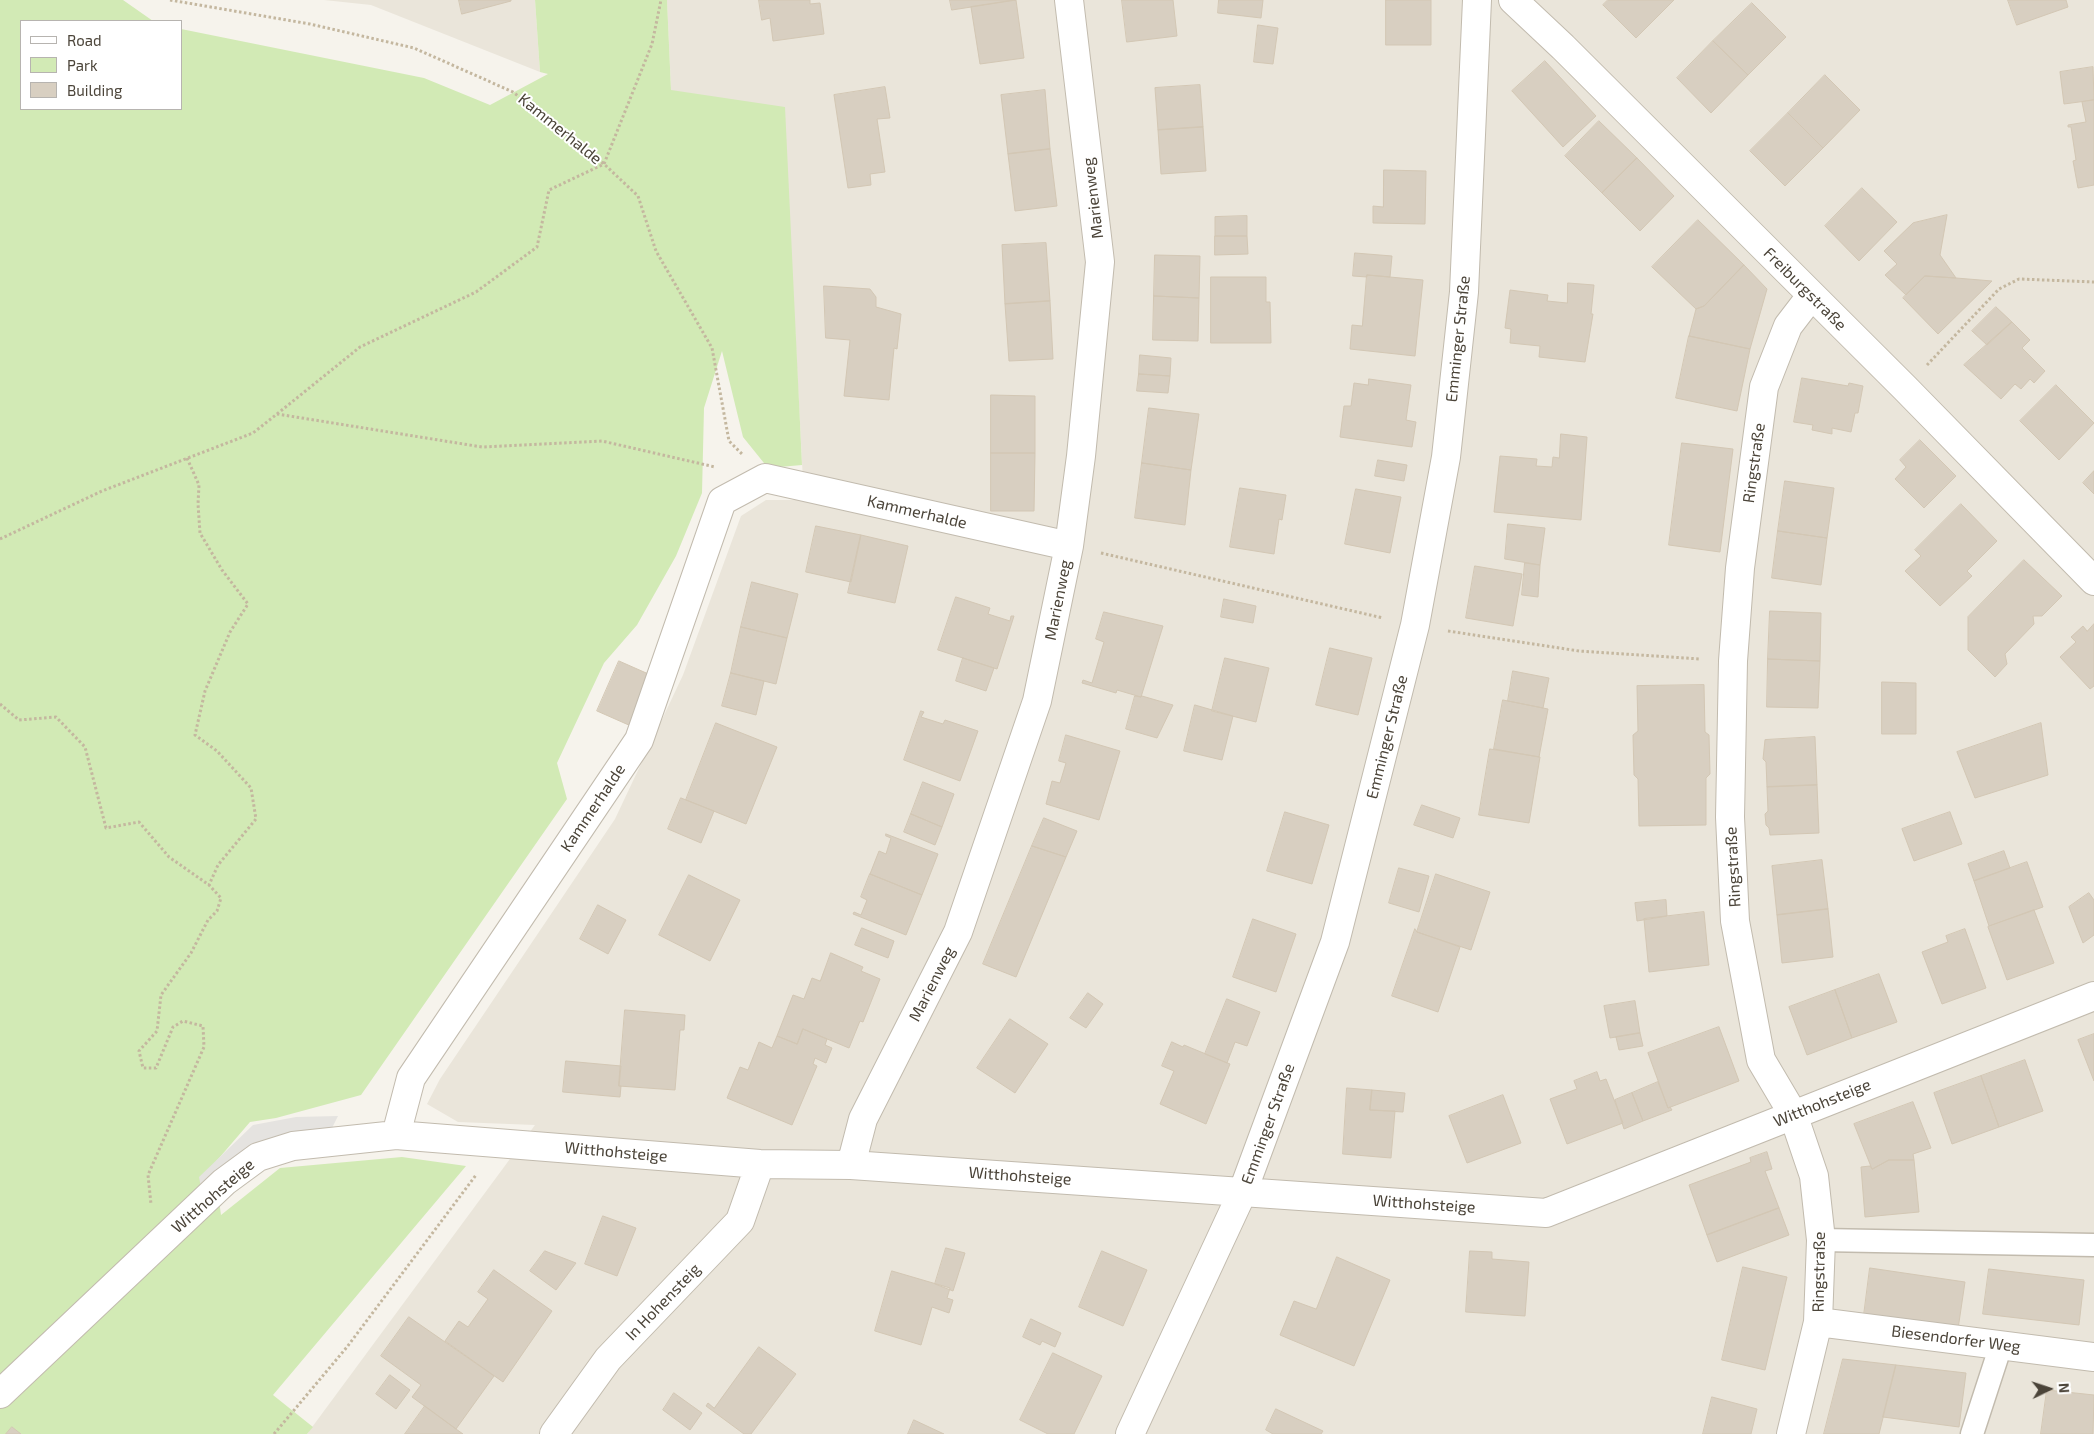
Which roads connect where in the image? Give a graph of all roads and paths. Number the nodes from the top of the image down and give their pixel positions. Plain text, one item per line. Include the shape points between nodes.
1 (170, 0) edge
2 (661, 0) edge
3 (1069, 0) edge
4 (1477, 0) edge
5 (1513, 0) edge
6 (604, 164) junction
7 (2094, 282) edge
8 (1811, 296) junction
9 (1905, 388) junction
10 (277, 414) junction
11 (188, 458) junction
12 (765, 478) junction
13 (0, 539) edge
14 (1069, 546) junction
15 (2094, 581) edge
16 (0, 704) edge
17 (208, 885) junction
18 (2094, 996) edge
19 (1794, 1114) junction
20 (396, 1135) junction
21 (500, 1142) junction
22 (760, 1164) junction
23 (851, 1165) junction
24 (1243, 1191) junction
25 (176, 1227) junction
26 (1821, 1240) junction
27 (2094, 1245) edge
28 (1818, 1322) junction
29 (2000, 1345) junction
30 (2094, 1357) edge
31 (0, 1394) edge
32 (274, 1434) edge
33 (554, 1434) edge
34 (1130, 1434) edge
35 (1791, 1434) edge
36 (1972, 1434) edge

1 - 6 path, Kammerhalde via 310,24 414,48 514,92
2 - 6 path via 652,44
3 - 14 street, Marienweg via 1100,262
4 - 24 street, Emminger Straße via 1464,292 1446,457 1415,625 1335,942
5 - 8 street, Freiburgstraße
6 - 10 path via 549,190 537,247 476,292 360,347
6 - 12 path, Kammerhalde via 638,196 656,251 712,348 729,441
7 - 9 path via 2019,279 1999,289
8 - 9 street, Freiburgstraße
8 - 19 street, Ringstraße via 1788,326 1764,387 1740,568 1733,661 1730,817 1735,921 1761,1060
9 - 15 street, Freiburgstraße
10 - 11 path via 252,433
10 - 12 path via 482,447 602,442
11 - 13 path via 102,491
11 - 17 path via 199,485 200,533 248,604 230,632 205,690 195,735 217,751 252,788 256,819 218,865
12 - 14 street, Kammerhalde
12 - 20 street, Kammerhalde via 722,501 639,740 411,1078
14 - 23 street, Marienweg via 1038,701 958,932 862,1119
16 - 17 path via 19,720 56,718 85,747 106,828 138,822 169,857
17 - 25 path via 221,898 217,910 161,995 157,1031 140,1051 143,1068 156,1068 173,1027 183,1021 203,1026 204,1047 148,1175 154,1221
18 - 19 street, Witthohsteige
19 - 24 street, Witthohsteige via 1546,1213
19 - 26 street, Ringstraße via 1814,1176
20 - 21 street, Witthohsteige
20 - 25 street, Witthohsteige via 293,1146 258,1157 224,1182
21 - 22 street, Witthohsteige
21 - 32 path via 347,1347
22 - 23 street, Witthohsteige
22 - 33 street, In Hohensteig via 740,1221 608,1359
23 - 24 street, Witthohsteige
24 - 34 street, Emminger Straße
25 - 31 street, Witthohsteige
26 - 27 lane
26 - 28 street, Ringstraße
28 - 29 street, Biesendorfer Weg
28 - 35 street, Ringstraße
29 - 30 street, Biesendorfer Weg
29 - 36 lane

